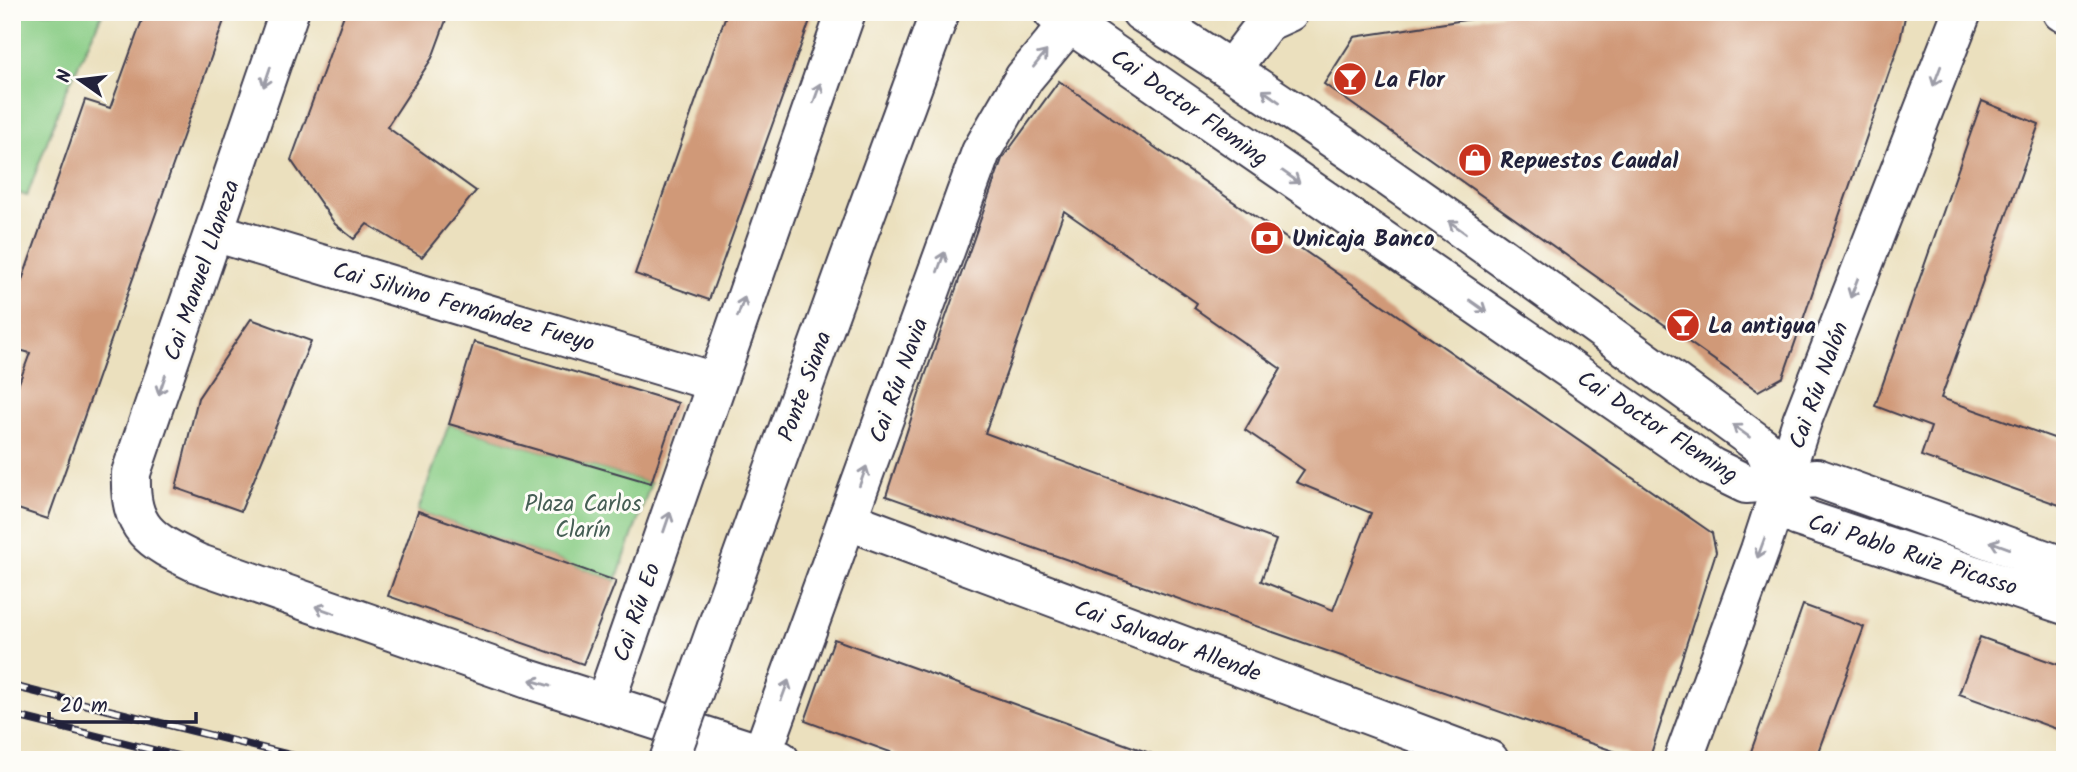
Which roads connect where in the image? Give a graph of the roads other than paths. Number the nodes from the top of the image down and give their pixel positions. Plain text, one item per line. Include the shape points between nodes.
1 (289, 12) edge
2 (846, 12) edge
3 (940, 12) edge
4 (1141, 12) edge
5 (1289, 12) edge
6 (1962, 12) edge
7 (1061, 18) edge
8 (1231, 69) junction
9 (214, 232) junction
10 (715, 382) junction
11 (1784, 482) junction
12 (847, 520) junction
13 (2065, 567) edge
14 (2065, 605) edge
15 (605, 703) junction
16 (771, 757) edge
17 (669, 760) edge
18 (1489, 760) edge
19 (1683, 760) edge

1 -> 9 street, Cai Manuel Llaneza
10 -> 2 street, Cai Ríu Eo
3 - 17 street, Ponte Siana, bridge
4 - 8 street, Cai Doctor Fleming
5 - 8 street via 1267,22
6 -> 11 street, Cai Ríu Nalón via 1802,421
7 -> 11 street, Cai Doctor Fleming via 1712,467 1746,484
12 -> 7 street, Cai Ríu Navia via 981,152
11 -> 8 street, Cai Doctor Fleming via 1763,447
9 - 10 street, Cai Silvino Fernández Fueyo
9 - 15 street, Cai Manuel Llaneza via 131,473 130,501 142,528 165,548 197,563
15 -> 10 street, Cai Ríu Eo
13 -> 11 street, Cai Pablo Ruiz Picasso via 1817,478
11 - 14 street, Cai Pablo Ruiz Picasso via 1798,517
11 -> 19 street, Cai Ríu Nalón
16 -> 12 street, Cai Ríu Navia
12 - 18 street, Cai Salvador Allende
15 - 16 street

